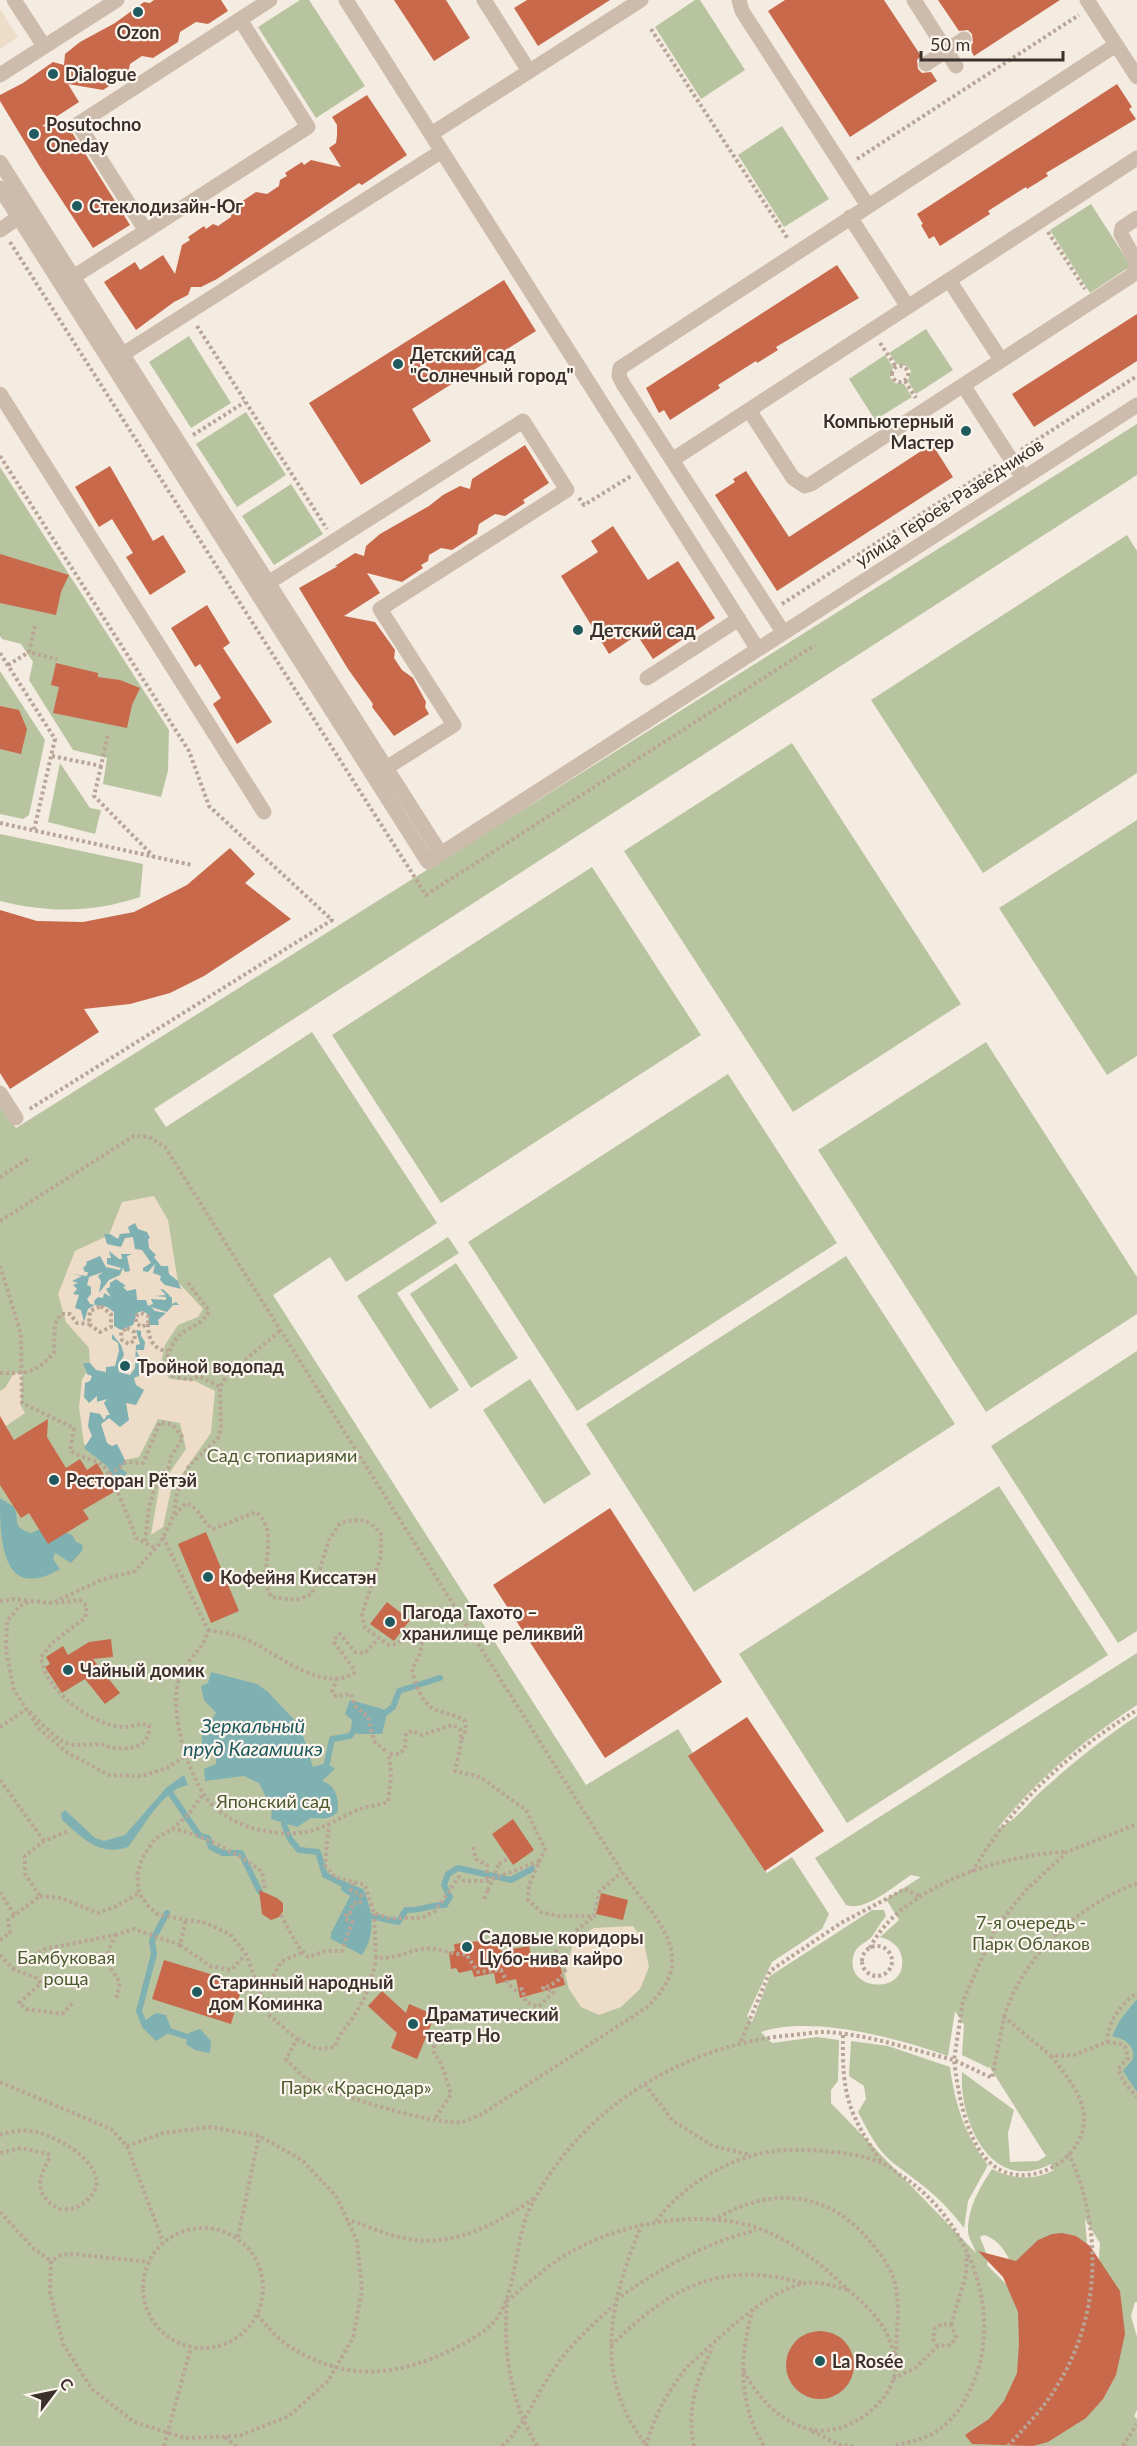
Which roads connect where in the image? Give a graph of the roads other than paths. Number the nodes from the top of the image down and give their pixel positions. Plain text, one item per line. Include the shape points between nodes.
1 (14, 0) edge
2 (117, 0) edge
3 (270, 0) edge
4 (346, 0) edge
5 (484, 0) edge
6 (640, 0) edge
7 (739, 0) edge
8 (914, 0) edge
9 (1089, 3) edge
10 (241, 21) junction
11 (964, 39) dead end
12 (1116, 45) junction
13 (44, 46) junction
14 (947, 51) junction
15 (926, 64) dead end
16 (956, 66) dead end
17 (529, 71) junction
18 (0, 75) edge
19 (1137, 77) edge
20 (431, 134) junction
21 (442, 151) junction
22 (1137, 158) edge
23 (0, 162) edge
24 (0, 188) edge
25 (868, 206) junction
26 (19, 217) junction
27 (850, 217) junction
28 (1137, 218) edge
29 (1, 229) edge
30 (146, 231) junction
31 (1137, 265) edge
32 (73, 277) junction
33 (949, 280) junction
34 (908, 307) junction
35 (123, 354) junction
36 (1001, 360) junction
37 (963, 385) junction
38 (0, 394) edge
39 (1137, 405) edge
40 (749, 410) junction
41 (672, 460) junction
42 (1023, 478) junction
43 (268, 583) junction
44 (739, 618) junction
45 (783, 632) junction
46 (758, 648) junction
47 (647, 678) dead end
48 (386, 768) junction
49 (264, 812) dead end
50 (441, 854) junction
51 (0, 1093) edge
52 (16, 1118) road end

1 - 13 street
2 - 13 street
3 - 10 street
4 - 20 street
5 - 17 street
6 - 17 street
7 - 25 street via 742,11
8 - 14 street
9 - 12 street
10 - 30 street via 308,127
10 - 30 street via 78,124
11 - 14 street
12 - 19 street
12 - 25 street
13 - 18 street
14 - 15 street
14 - 16 street
17 - 20 street
20 - 21 street
21 - 35 street via 192,318
21 - 44 street
22 - 33 street
23 - 32 street
24 - 26 street
25 - 27 street
26 - 29 street
26 - 50 street via 428,862
27 - 34 street
27 - 41 street via 620,368 623,384
28 - 31 street via 1122,228 1121,234
30 - 32 street
31 - 36 street via 1131,276
32 - 35 street
33 - 34 street
33 - 36 street
34 - 40 street
35 - 43 street
36 - 37 street
37 - 40 street via 805,486 793,478
37 - 42 street
38 - 49 street
39 - 42 street, улица Героев-Разведчиков
40 - 41 street
41 - 45 street
42 - 45 street, улица Героев-Разведчиков
43 - 48 street
43 - 48 street via 523,421 567,490 380,609 454,725
44 - 46 street
44 - 47 street
45 - 46 street, улица Героев-Разведчиков
46 - 50 street, улица Героев-Разведчиков
48 - 50 street
51 - 52 street

